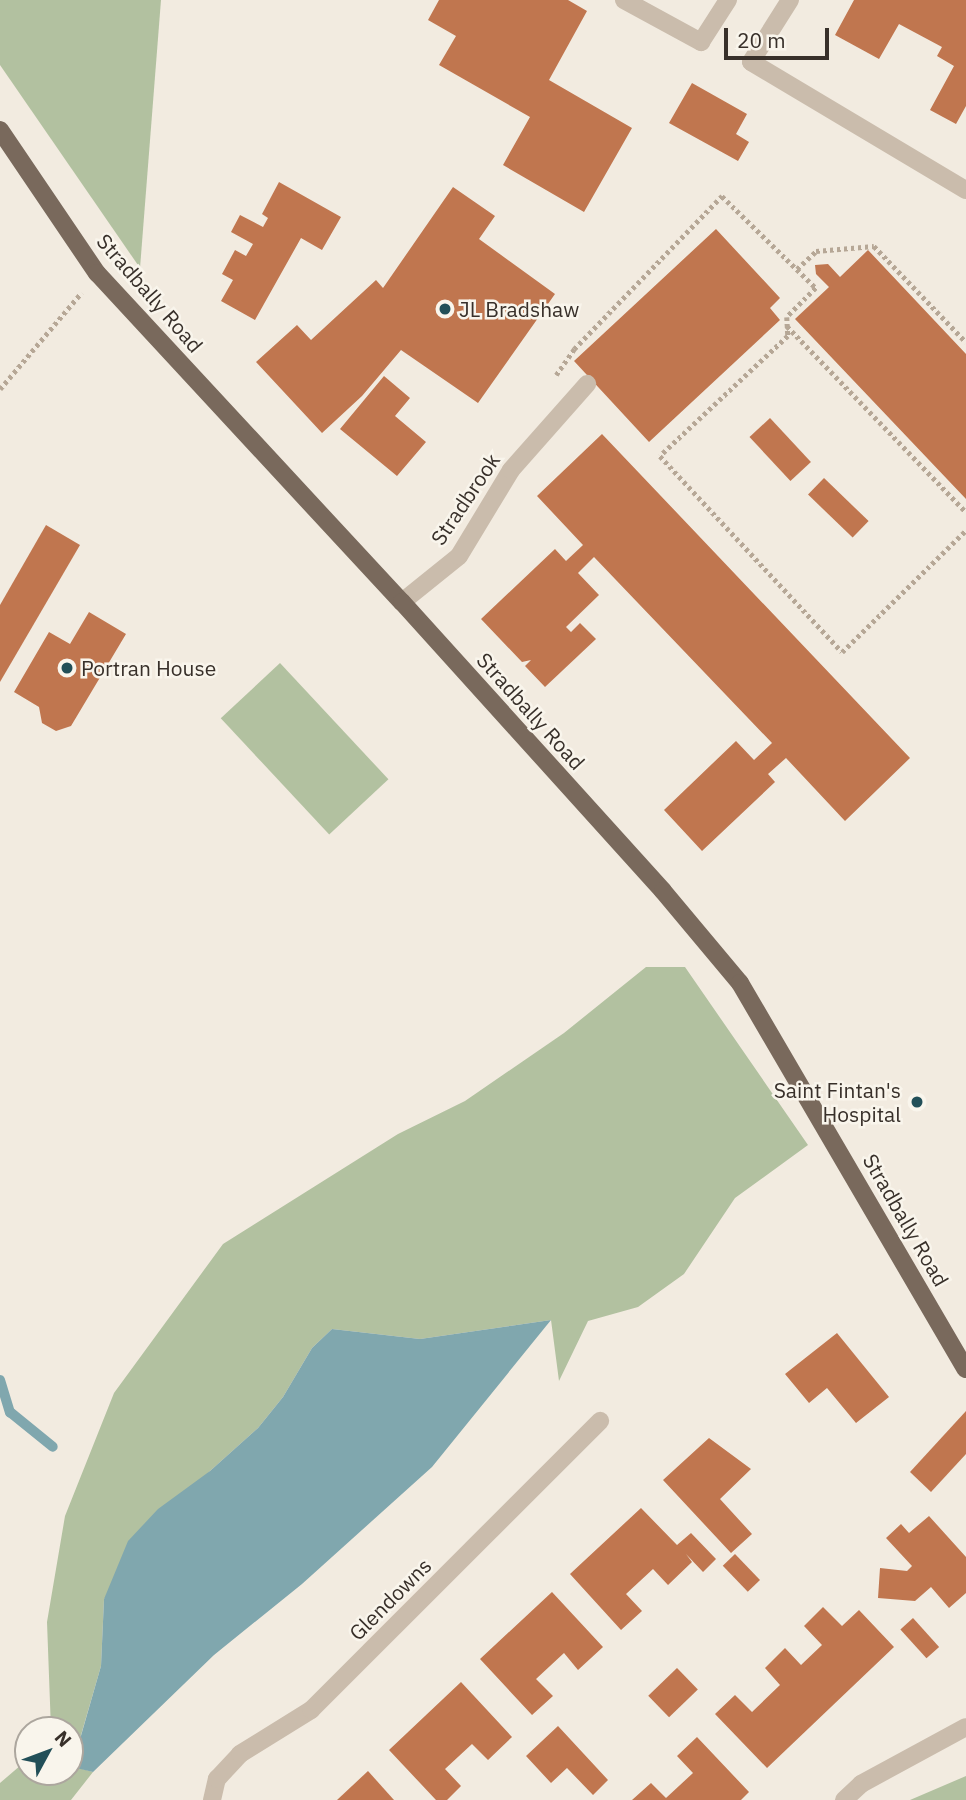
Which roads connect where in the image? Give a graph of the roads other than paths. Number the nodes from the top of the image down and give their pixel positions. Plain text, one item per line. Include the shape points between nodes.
1 (624, 0) edge
2 (728, 0) edge
3 (790, 0) edge
4 (0, 130) edge
5 (966, 190) edge
6 (587, 384) dead end
7 (402, 602) junction
8 (966, 1369) edge
9 (600, 1421) dead end
10 (966, 1727) edge
11 (212, 1800) edge
12 (845, 1800) edge

1 - 2 street via 701,42
3 - 5 street via 751,62
4 - 7 main road, Stradbally Road via 97,273
6 - 7 street, Stradbrook via 511,470 459,556
7 - 8 main road, Stradbally Road via 740,983
9 - 11 street, Glendowns via 311,1710 240,1754 217,1779
10 - 12 street via 861,1784

